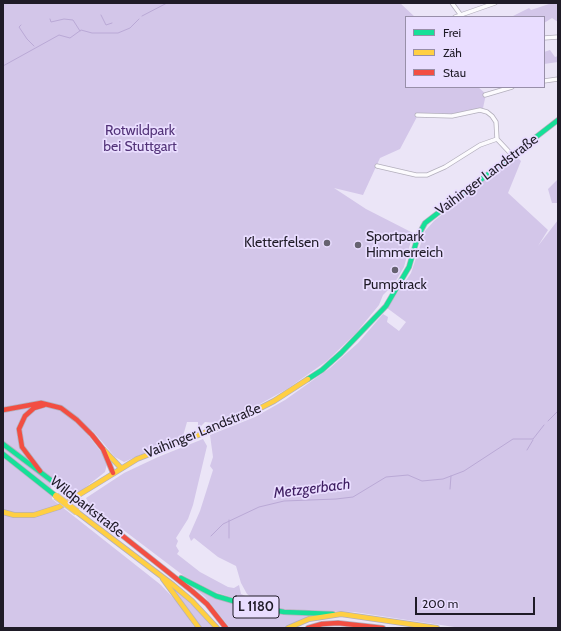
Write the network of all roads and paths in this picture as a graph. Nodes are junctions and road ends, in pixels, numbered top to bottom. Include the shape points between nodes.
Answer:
1 (452, 3) edge
2 (495, 3) edge
3 (460, 14) junction
4 (457, 16) edge
5 (558, 37) edge
6 (545, 38) edge
7 (558, 79) edge
8 (545, 81) edge
9 (509, 88) edge
10 (485, 95) dead end
11 (417, 115) dead end
12 (558, 120) edge
13 (497, 140) junction
14 (512, 155) junction
15 (377, 166) dead end
16 (49, 404) junction
17 (3, 410) edge
18 (3, 444) edge
19 (103, 449) junction
20 (3, 455) edge
21 (121, 468) junction
22 (40, 471) junction
23 (114, 473) junction
24 (3, 512) edge
25 (169, 571) junction
26 (163, 579) junction
27 (333, 614) junction
28 (199, 628) edge
29 (217, 628) edge
30 (226, 628) edge
31 (288, 628) edge
32 (308, 628) edge
33 (384, 628) edge
34 (437, 628) edge

1 - 3 street
2 - 3 street
3 - 4 street
5 - 6 street
7 - 8 street
9 - 10 street
11 - 13 street via 452,116 471,111 487,112 496,122
12 - 14 main road, Vaihinger Landstraße
13 - 14 street
13 - 15 street via 480,145 427,175
14 - 21 main road, Vaihinger Landstraße via 425,223 418,236 409,267 386,306 330,364 256,411 217,429 148,454
16 - 17 main road via 35,403
16 - 19 main road via 70,414
16 - 22 main road, L 1180 via 30,411 19,429 22,447
18 - 22 main road, Wildparkstraße / L 1180
19 - 21 main road
19 - 23 main road
20 - 26 main road, Wildparkstraße / L 1180, bridge
21 - 23 main road, Vaihinger Landstraße
22 - 25 main road, Wildparkstraße / L 1180, bridge
23 - 24 main road, Vaihinger Landstraße via 70,501 45,513 25,516
25 - 27 main road, L 1180 via 203,590 237,603 284,612
25 - 30 main road, L 1180 via 207,604
26 - 28 main road
26 - 29 main road, L 1180 via 192,601
27 - 31 main road
27 - 34 main road
32 - 33 main road via 338,623

